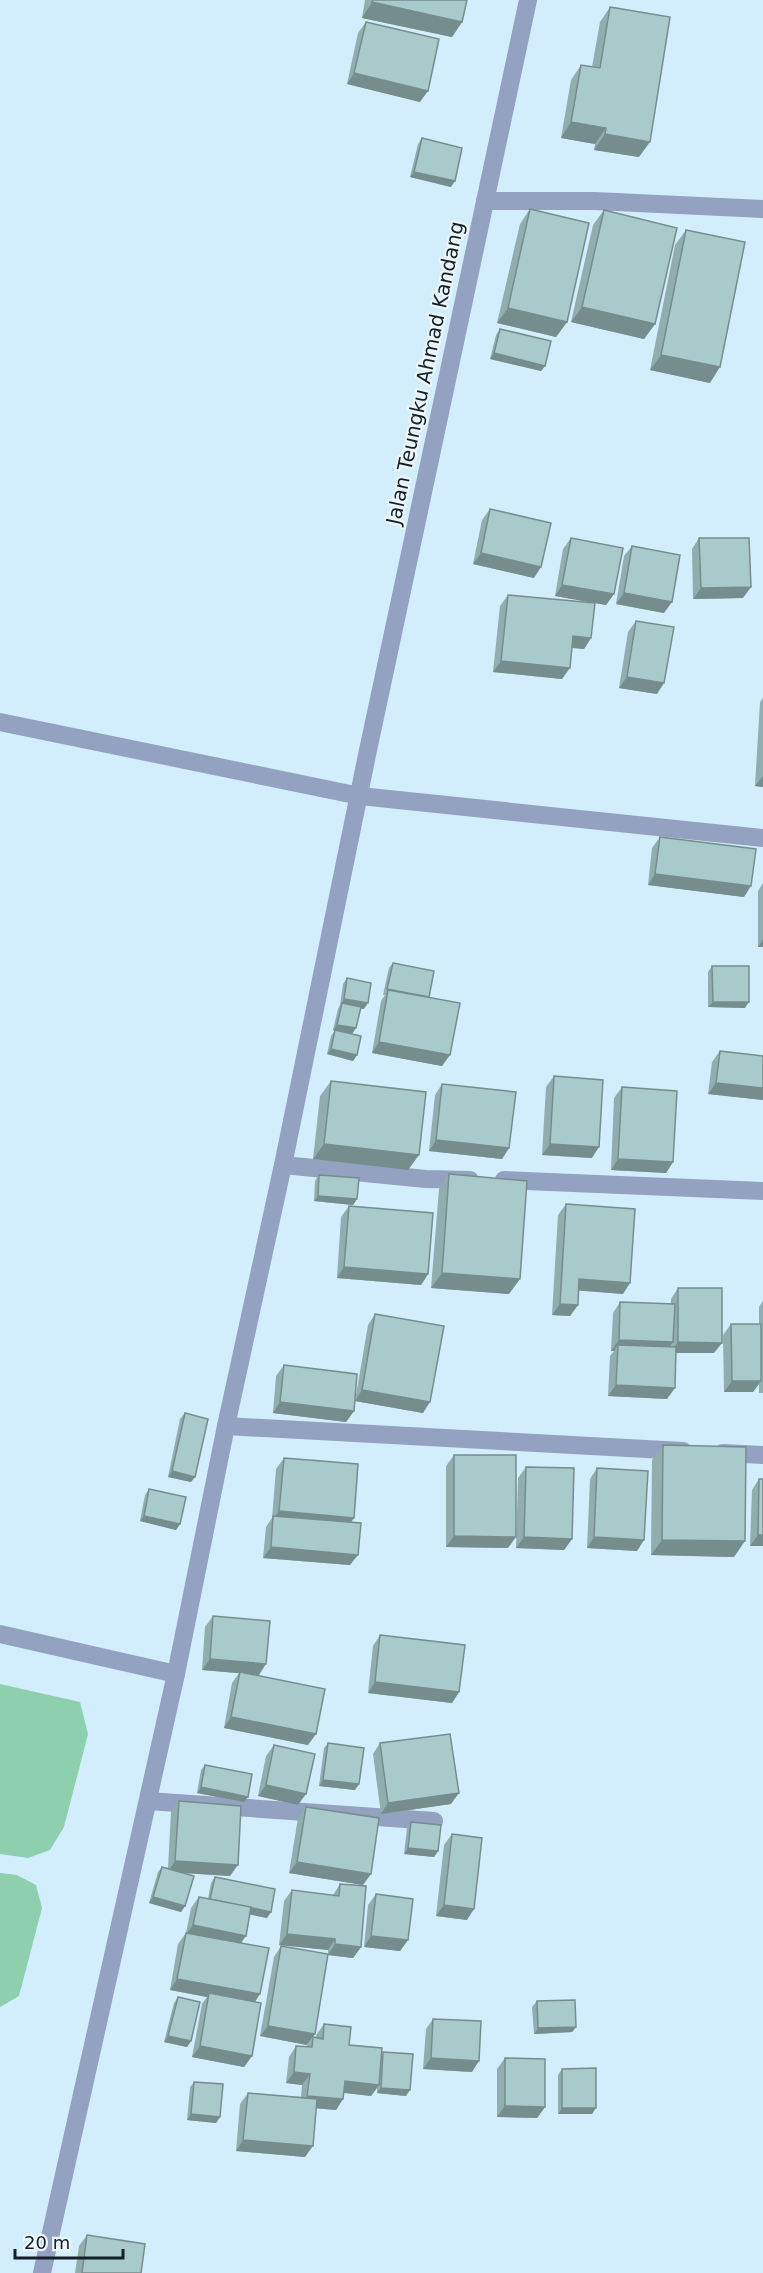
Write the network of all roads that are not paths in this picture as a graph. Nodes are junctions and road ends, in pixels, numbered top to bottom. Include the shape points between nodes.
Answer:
1 (528, 0) edge
2 (485, 201) junction
3 (763, 209) edge
4 (0, 722) edge
5 (360, 796) junction
6 (763, 838) edge
7 (284, 1165) junction
8 (763, 1191) edge
9 (226, 1426) junction
10 (763, 1455) edge
11 (0, 1634) edge
12 (176, 1674) junction
13 (148, 1802) junction
14 (434, 1821) dead end
15 (42, 2273) edge

1 - 2 street, Jalan Teungku Ahmad Kandang
2 - 3 street via 595,201
2 - 5 street, Jalan Teungku Ahmad Kandang
4 - 5 street
5 - 6 street
5 - 7 street, Jalan Teungku Ahmad Kandang
7 - 8 street via 426,1179
7 - 9 street, Jalan Teungku Ahmad Kandang
9 - 10 street
9 - 12 street, Jalan Teungku Ahmad Kandang
11 - 12 street
12 - 13 street, Jalan Teungku Ahmad Kandang
13 - 14 street
13 - 15 street, Jalan Teungku Ahmad Kandang

